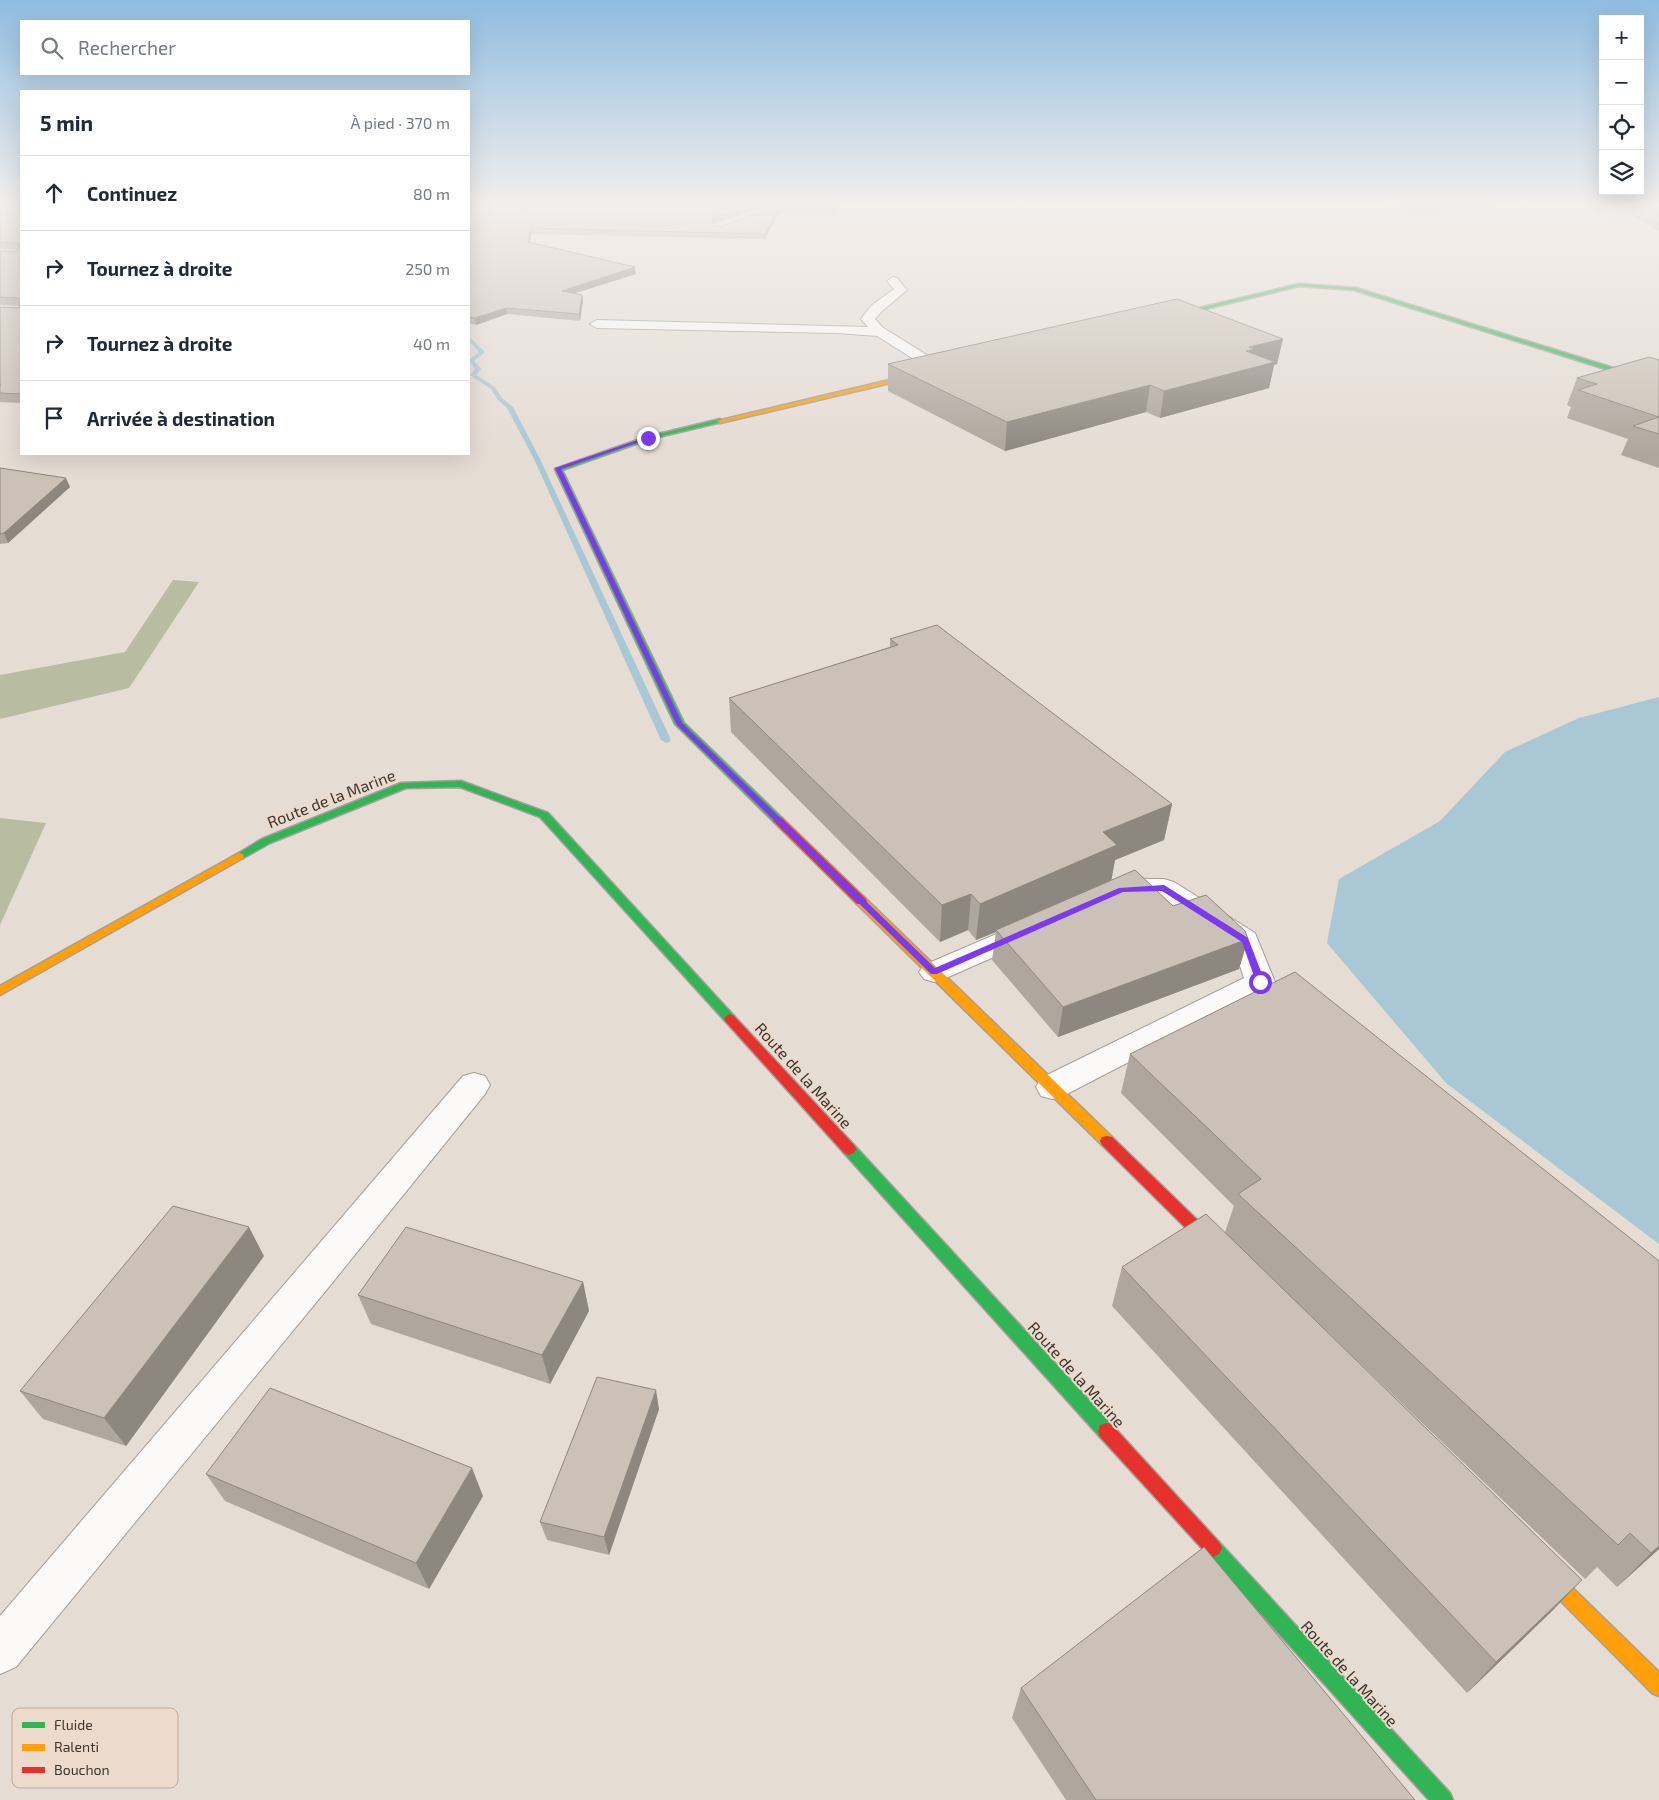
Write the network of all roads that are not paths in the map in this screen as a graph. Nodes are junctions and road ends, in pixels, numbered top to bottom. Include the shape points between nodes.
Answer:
1 (898, 287) edge
2 (1291, 287) edge
3 (1321, 287) edge
4 (1154, 320) edge
5 (597, 324) dead end
6 (881, 332) junction
7 (945, 369) joint
8 (1659, 384) edge
9 (1095, 901) edge
10 (1050, 921) edge
11 (934, 972) junction
12 (0, 991) edge
13 (474, 1085) dead end
14 (1052, 1087) junction
15 (1222, 1254) edge
16 (1532, 1561) edge
17 (0, 1651) edge
18 (1659, 1686) edge
19 (1443, 1800) edge

1 - 6 street via 901,290 868,319
2 - 4 street
3 - 8 street via 1354,290
5 - 6 street
6 - 7 street
7 - 11 street via 648,438 558,468 680,724
9 - 14 street via 1122,890 1164,888 1245,940 1260,982
10 - 11 street
11 - 14 street
12 - 19 street, Route de la Marine via 266,841 405,785 460,784 544,815
13 - 17 street
14 - 15 street
16 - 18 street

